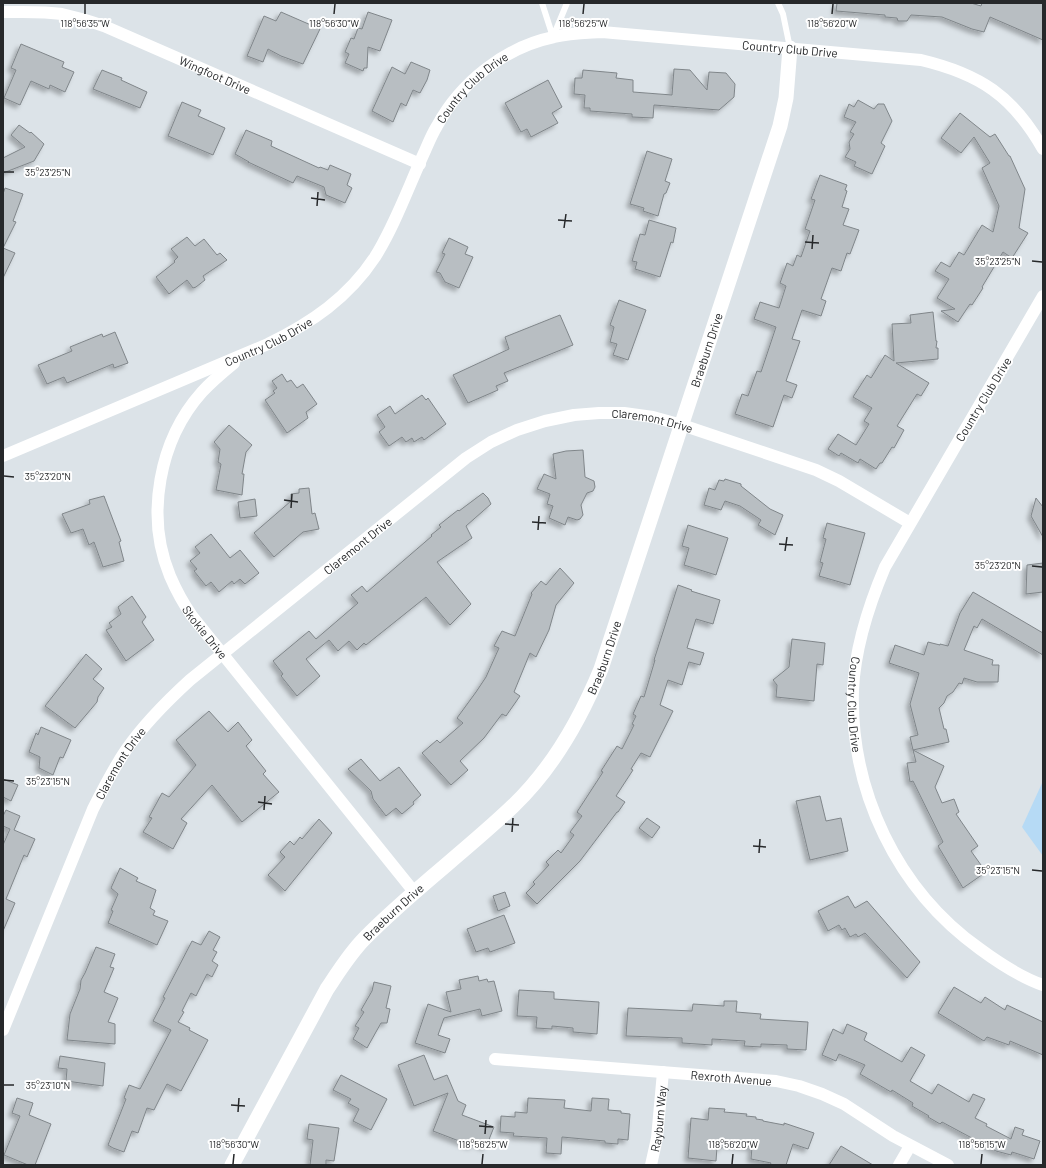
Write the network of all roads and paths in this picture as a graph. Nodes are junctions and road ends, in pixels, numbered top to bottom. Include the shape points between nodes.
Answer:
1 (542, 3) edge
2 (567, 3) edge
3 (778, 3) edge
4 (3, 12) edge
5 (553, 37) junction
6 (790, 48) junction
7 (1043, 149) edge
8 (420, 164) junction
9 (1043, 296) edge
10 (259, 348) junction
11 (682, 425) junction
12 (3, 456) edge
13 (910, 523) junction
14 (222, 654) junction
15 (415, 893) junction
16 (1043, 985) edge
17 (3, 1030) edge
18 (495, 1060) dead end
19 (663, 1072) junction
20 (910, 1146) junction
21 (232, 1165) edge
22 (651, 1165) edge
23 (899, 1165) edge
24 (948, 1165) edge

1 - 5 lane
2 - 5 lane
3 - 6 lane
4 - 8 street, Wingfoot Drive via 62,14 104,26
5 - 6 street, Country Club Drive via 602,32
5 - 8 street, Country Club Drive via 529,44 506,55 471,82 452,102 436,126
6 - 7 street, Country Club Drive via 921,60 946,66 970,76 1004,98 1020,115
6 - 11 street, Braeburn Drive via 786,98 780,126
8 - 10 street, Country Club Drive via 387,237 356,282 312,320
9 - 13 street, Country Club Drive
10 - 12 street, Country Club Drive
10 - 14 street, Skokie Drive via 220,374 188,410 167,452 158,494 158,526 169,574 192,616
11 - 13 street, Claremont Drive via 816,470
11 - 14 street, Claremont Drive via 624,413 574,415 517,430 491,442 466,458
11 - 15 street, Braeburn Drive via 601,669 574,726 539,778 513,806
13 - 16 street, Country Club Drive via 885,567 872,597 856,658 854,721 857,753 864,784 876,819 890,848 906,875 926,900 967,941 1012,970
14 - 15 street, Skokie Drive
14 - 17 street, Claremont Drive via 167,701 127,749 110,776 93,809
15 - 21 street, Braeburn Drive via 364,939 344,963 327,989
18 - 19 street, Rexroth Avenue
19 - 20 street, Rexroth Avenue via 776,1081 800,1086 844,1104
19 - 22 street, Rayburn Way via 657,1138
20 - 23 street
20 - 24 street, Rexroth Avenue

